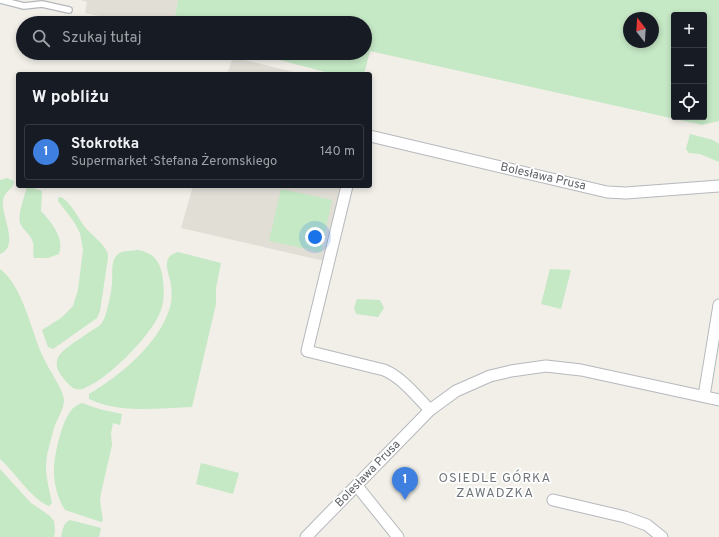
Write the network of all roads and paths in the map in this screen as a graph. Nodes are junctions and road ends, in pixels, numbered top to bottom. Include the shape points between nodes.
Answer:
1 (0, 0) edge
2 (69, 10) dead end
3 (372, 136) edge
4 (719, 186) edge
5 (347, 188) edge
6 (719, 306) edge
7 (704, 396) junction
8 (719, 400) edge
9 (430, 410) junction
10 (357, 486) junction
11 (553, 500) dead end
12 (306, 537) edge
13 (398, 537) edge
14 (662, 537) edge

1 - 2 lane via 24,6 42,4
3 - 4 street, Bolesława Prusa via 607,192 626,193
5 - 9 street via 307,351 392,373
6 - 7 street
7 - 8 street, Bolesława Prusa
7 - 9 street, Bolesława Prusa via 582,370 546,366 490,376 456,391
9 - 10 street, Bolesława Prusa
10 - 12 street, Bolesława Prusa
10 - 13 street
11 - 14 street via 625,516 647,525

